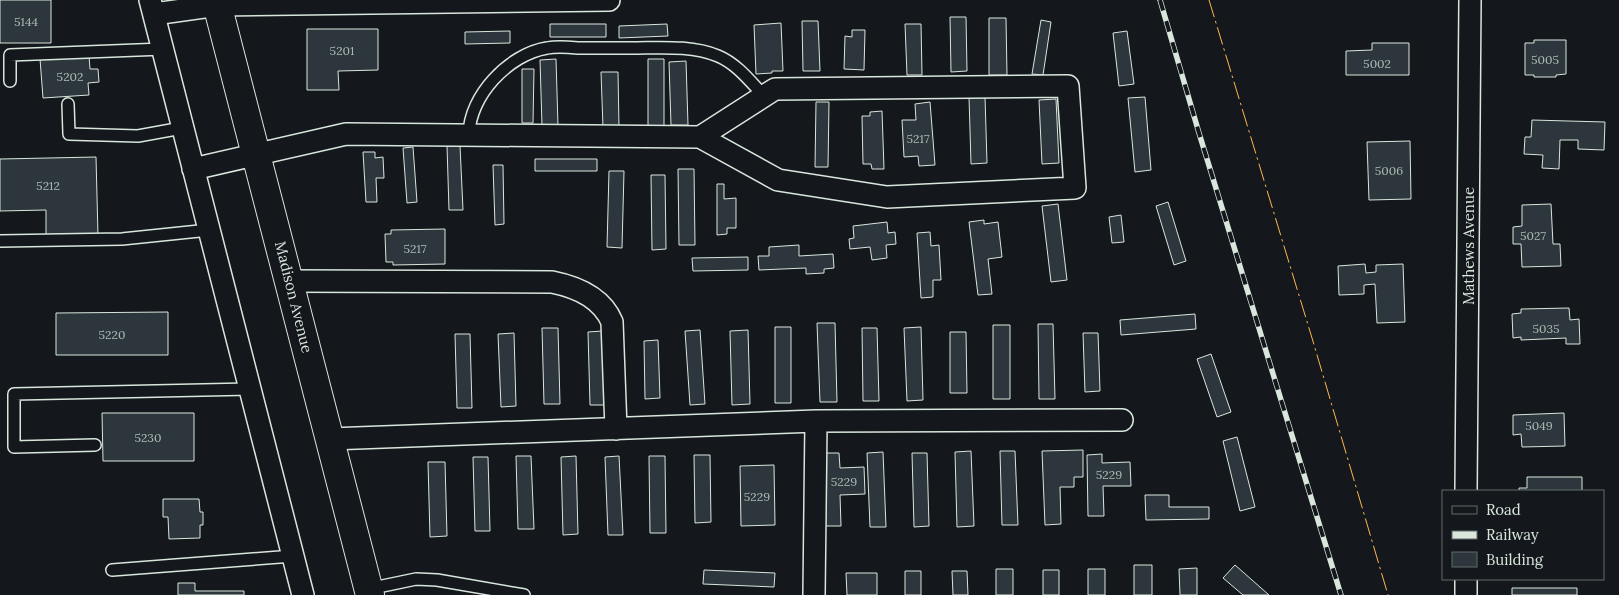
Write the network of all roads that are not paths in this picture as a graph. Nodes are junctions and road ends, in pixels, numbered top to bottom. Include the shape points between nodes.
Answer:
1 (570, 0) edge
2 (609, 0) edge
3 (1470, 0) edge
4 (430, 1) edge
5 (292, 2) edge
6 (217, 3) edge
7 (152, 7) edge
8 (163, 49) junction
9 (10, 81) dead end
10 (764, 96) junction
11 (68, 104) dead end
12 (182, 128) junction
13 (469, 135) junction
14 (700, 137) junction
15 (257, 153) junction
16 (193, 169) junction
17 (209, 230) junction
18 (0, 241) edge
19 (290, 281) junction
20 (250, 390) junction
21 (1122, 420) dead end
22 (816, 422) junction
23 (616, 429) junction
24 (330, 439) junction
25 (95, 445) dead end
26 (1466, 490) edge
27 (293, 556) junction
28 (112, 570) dead end
29 (1466, 580) edge
30 (369, 592) edge
31 (303, 595) edge
32 (524, 595) edge
33 (814, 595) edge
34 (1466, 595) edge

1 - 2 street
1 - 4 street
3 - 26 street, Mathews Avenue
4 - 5 street
5 - 6 street
6 - 7 street
6 - 15 main road, Madison Avenue
7 - 8 street
8 - 9 lane via 10,54
8 - 12 street
10 - 13 lane via 733,65 702,51 548,48 524,56 490,84 472,111
10 - 14 street
10 - 14 street via 775,89 1068,86 1075,188 887,197 778,180
11 - 12 lane via 68,134 138,136
12 - 16 street
13 - 14 street
13 - 15 street via 346,134
15 - 16 street
15 - 19 main road, Madison Avenue
16 - 17 street
17 - 18 lane via 122,239
17 - 20 street
19 - 23 street via 552,282 568,285 598,302 612,322
19 - 24 main road, Madison Avenue
20 - 25 lane via 14,394 14,447
20 - 27 street
21 - 22 street
22 - 23 street
22 - 33 street
23 - 24 street
24 - 30 main road, Madison Avenue
27 - 28 lane
27 - 31 street
29 - 34 street
30 - 32 lane via 416,578

